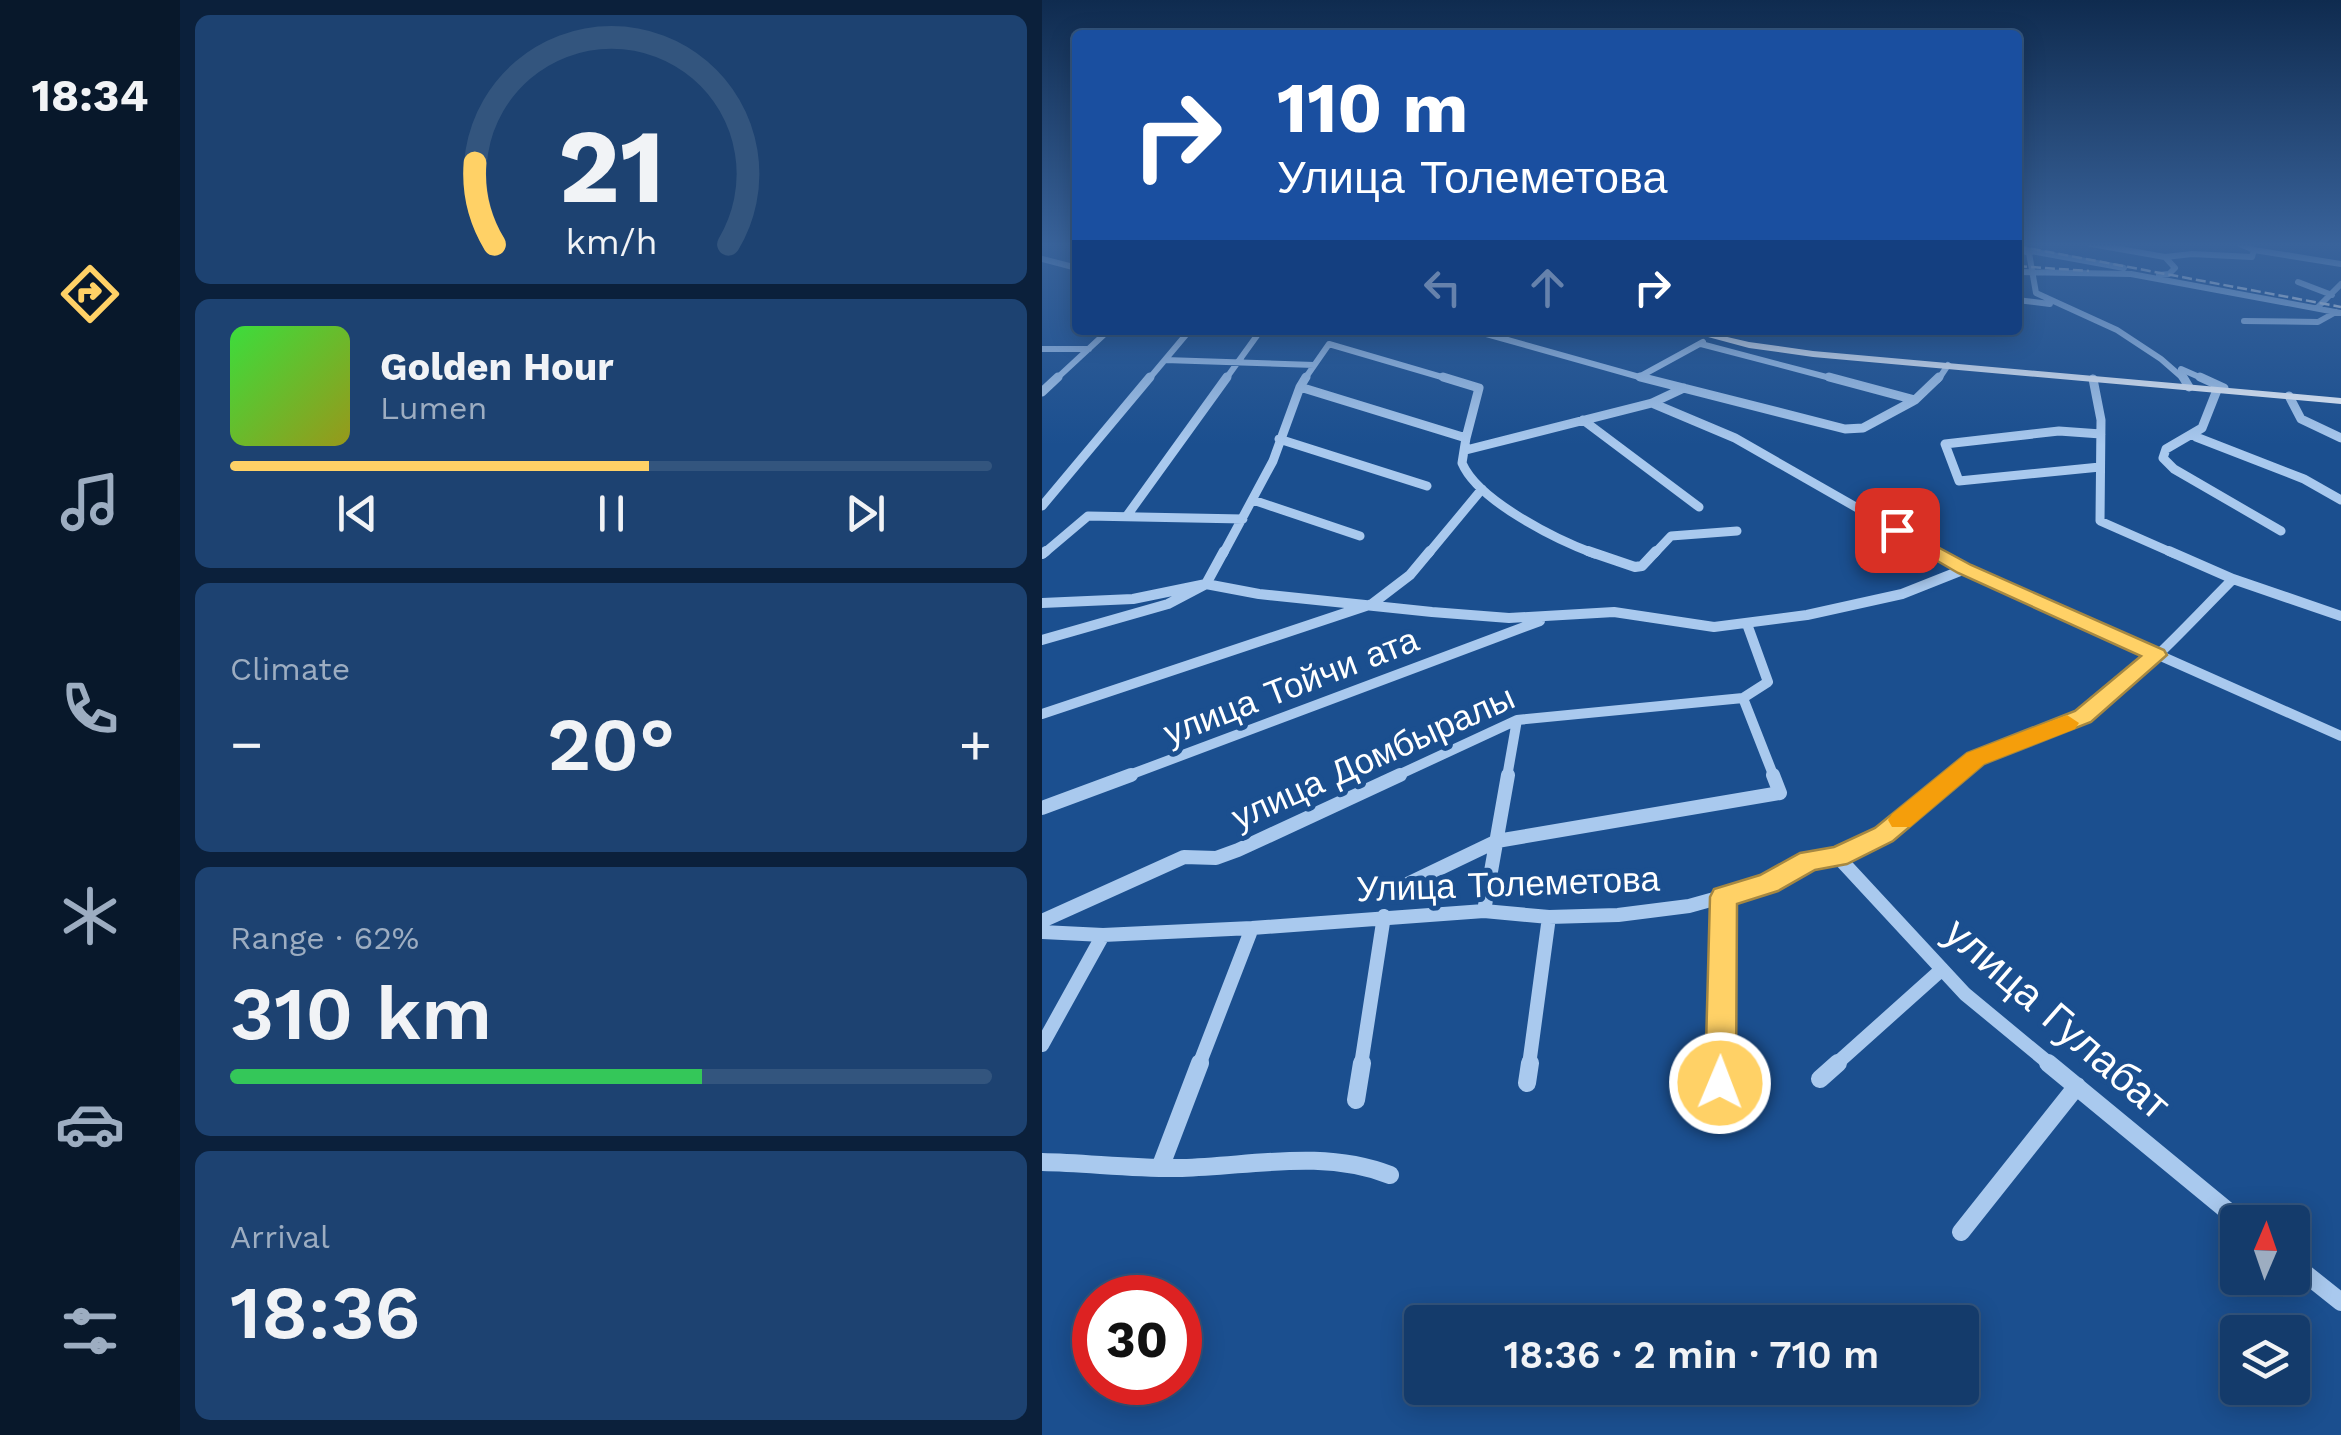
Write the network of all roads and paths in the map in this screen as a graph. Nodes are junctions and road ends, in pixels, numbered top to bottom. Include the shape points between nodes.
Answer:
1 (2074, 311) edge
2 (2337, 311) edge
3 (2244, 321) dead end
4 (1104, 335) edge
5 (1186, 335) edge
6 (1257, 335) edge
7 (1490, 335) edge
8 (1707, 335) edge
9 (1711, 336) junction
10 (1701, 344) junction
11 (1042, 348) edge
12 (1089, 349) junction
13 (1813, 354) junction
14 (1164, 360) junction
15 (1238, 362) junction
16 (2171, 364) junction
17 (1314, 365) junction
18 (1948, 365) junction
19 (1797, 369) junction
20 (1639, 377) junction
21 (2094, 379) junction
22 (1300, 387) junction
23 (2190, 387) junction
24 (1684, 388) junction
25 (2218, 390) junction
26 (2232, 391) junction
27 (1042, 392) edge
28 (2289, 396) junction
29 (1915, 400) junction
30 (2340, 401) edge
31 (1652, 403) junction
32 (1583, 420) junction
33 (2101, 434) junction
34 (2196, 438) junction
35 (2340, 438) edge
36 (1279, 439) junction
37 (1469, 439) junction
38 (1466, 450) junction
39 (2100, 467) junction
40 (1427, 486) dead end
41 (1482, 489) junction
42 (1254, 500) junction
43 (2340, 500) edge
44 (1042, 506) edge
45 (1699, 506) dead end
46 (1126, 517) junction
47 (1243, 519) junction
48 (1737, 531) dead end
49 (2281, 531) dead end
50 (1360, 536) dead end
51 (1042, 554) edge
52 (1964, 569) junction
53 (2233, 579) junction
54 (1206, 584) junction
55 (1042, 603) edge
56 (1372, 604) junction
57 (1558, 614) junction
58 (2340, 616) edge
59 (1748, 624) junction
60 (1042, 640) edge
61 (2156, 655) junction
62 (1743, 698) junction
63 (1042, 714) edge
64 (1516, 720) junction
65 (2340, 736) edge
66 (1042, 808) edge
67 (1497, 841) junction
68 (1838, 857) junction
69 (1401, 887) dead end
70 (1724, 897) junction
71 (1484, 911) junction
72 (1384, 916) junction
73 (1549, 917) junction
74 (1042, 921) edge
75 (1252, 928) junction
76 (1042, 932) edge
77 (1103, 934) junction
78 (1940, 971) junction
79 (1042, 1045) edge
80 (1820, 1080) dead end
81 (1528, 1083) dead end
82 (1720, 1083) dead end
83 (2077, 1086) junction
84 (1356, 1100) dead end
85 (1042, 1162) edge
86 (1160, 1168) junction
87 (1390, 1175) dead end
88 (2220, 1205) edge
89 (1961, 1232) dead end
90 (2310, 1278) edge
91 (2340, 1302) edge

1 - 16 street
2 - 3 street via 2318,322
4 - 12 street
5 - 14 street
6 - 15 street
7 - 20 street
8 - 9 main road
9 - 10 street
9 - 13 main road
10 - 19 street
10 - 20 street
11 - 12 street
12 - 27 street
13 - 18 main road
13 - 19 street
14 - 15 street
14 - 44 street
15 - 17 street
15 - 46 street
16 - 23 street
16 - 26 street
17 - 22 street
17 - 37 street via 1327,345 1479,388
18 - 21 main road
18 - 29 street
19 - 29 street
20 - 24 street
21 - 23 main road
21 - 33 street
22 - 36 street
22 - 37 street
23 - 25 main road
24 - 29 street via 1853,429
24 - 31 street
25 - 26 main road
25 - 34 street via 2211,418
26 - 28 main road
28 - 30 main road
28 - 35 street via 2301,419
31 - 32 street
31 - 52 street via 1735,438
32 - 38 street
32 - 45 street
33 - 39 street
33 - 39 street via 2059,431 1945,444 1959,480
34 - 43 street via 2304,479
34 - 49 street via 2166,448 2163,458
36 - 40 street
36 - 42 street
37 - 38 street
38 - 41 street via 1465,472
39 - 53 street via 2100,521
41 - 48 street via 1567,542 1635,567 1672,536
41 - 56 street via 1410,575
42 - 47 street
42 - 50 street
46 - 47 street
46 - 51 street via 1084,518
47 - 54 street
52 - 59 street via 1902,594
52 - 61 street
53 - 58 street
53 - 61 street, Улица Толеметова
54 - 55 street via 1133,599
54 - 56 street
54 - 60 street via 1168,604
56 - 57 street via 1509,618
56 - 63 street, улица Тойчи ата
57 - 59 street
57 - 66 street, улица Тойчи ата
59 - 62 street via 1768,682
61 - 65 street
61 - 68 street, Улица Толеметова via 2083,716 1975,758 1884,834
62 - 64 street, улица Домбыралы
62 - 67 street via 1780,793
64 - 67 street
64 - 74 street, улица Домбыралы via 1238,850 1216,858 1184,857
67 - 69 street
67 - 71 street
68 - 70 street, Улица Толеметова via 1810,860 1768,884
68 - 78 street, улица Гулабат
70 - 73 street, Улица Толеметова via 1618,916
70 - 82 street
71 - 72 street, Улица Толеметова
71 - 73 street, Улица Толеметова
72 - 75 street, Улица Толеметова
72 - 84 street
73 - 81 street
75 - 77 street, Улица Толеметова
75 - 86 street
76 - 77 street, Улица Толеметова
77 - 79 street
78 - 80 street
78 - 83 street, улица Гулабат
83 - 88 street, улица Гулабат
83 - 89 street
85 - 86 street
86 - 87 street via 1354,1163
90 - 91 street

